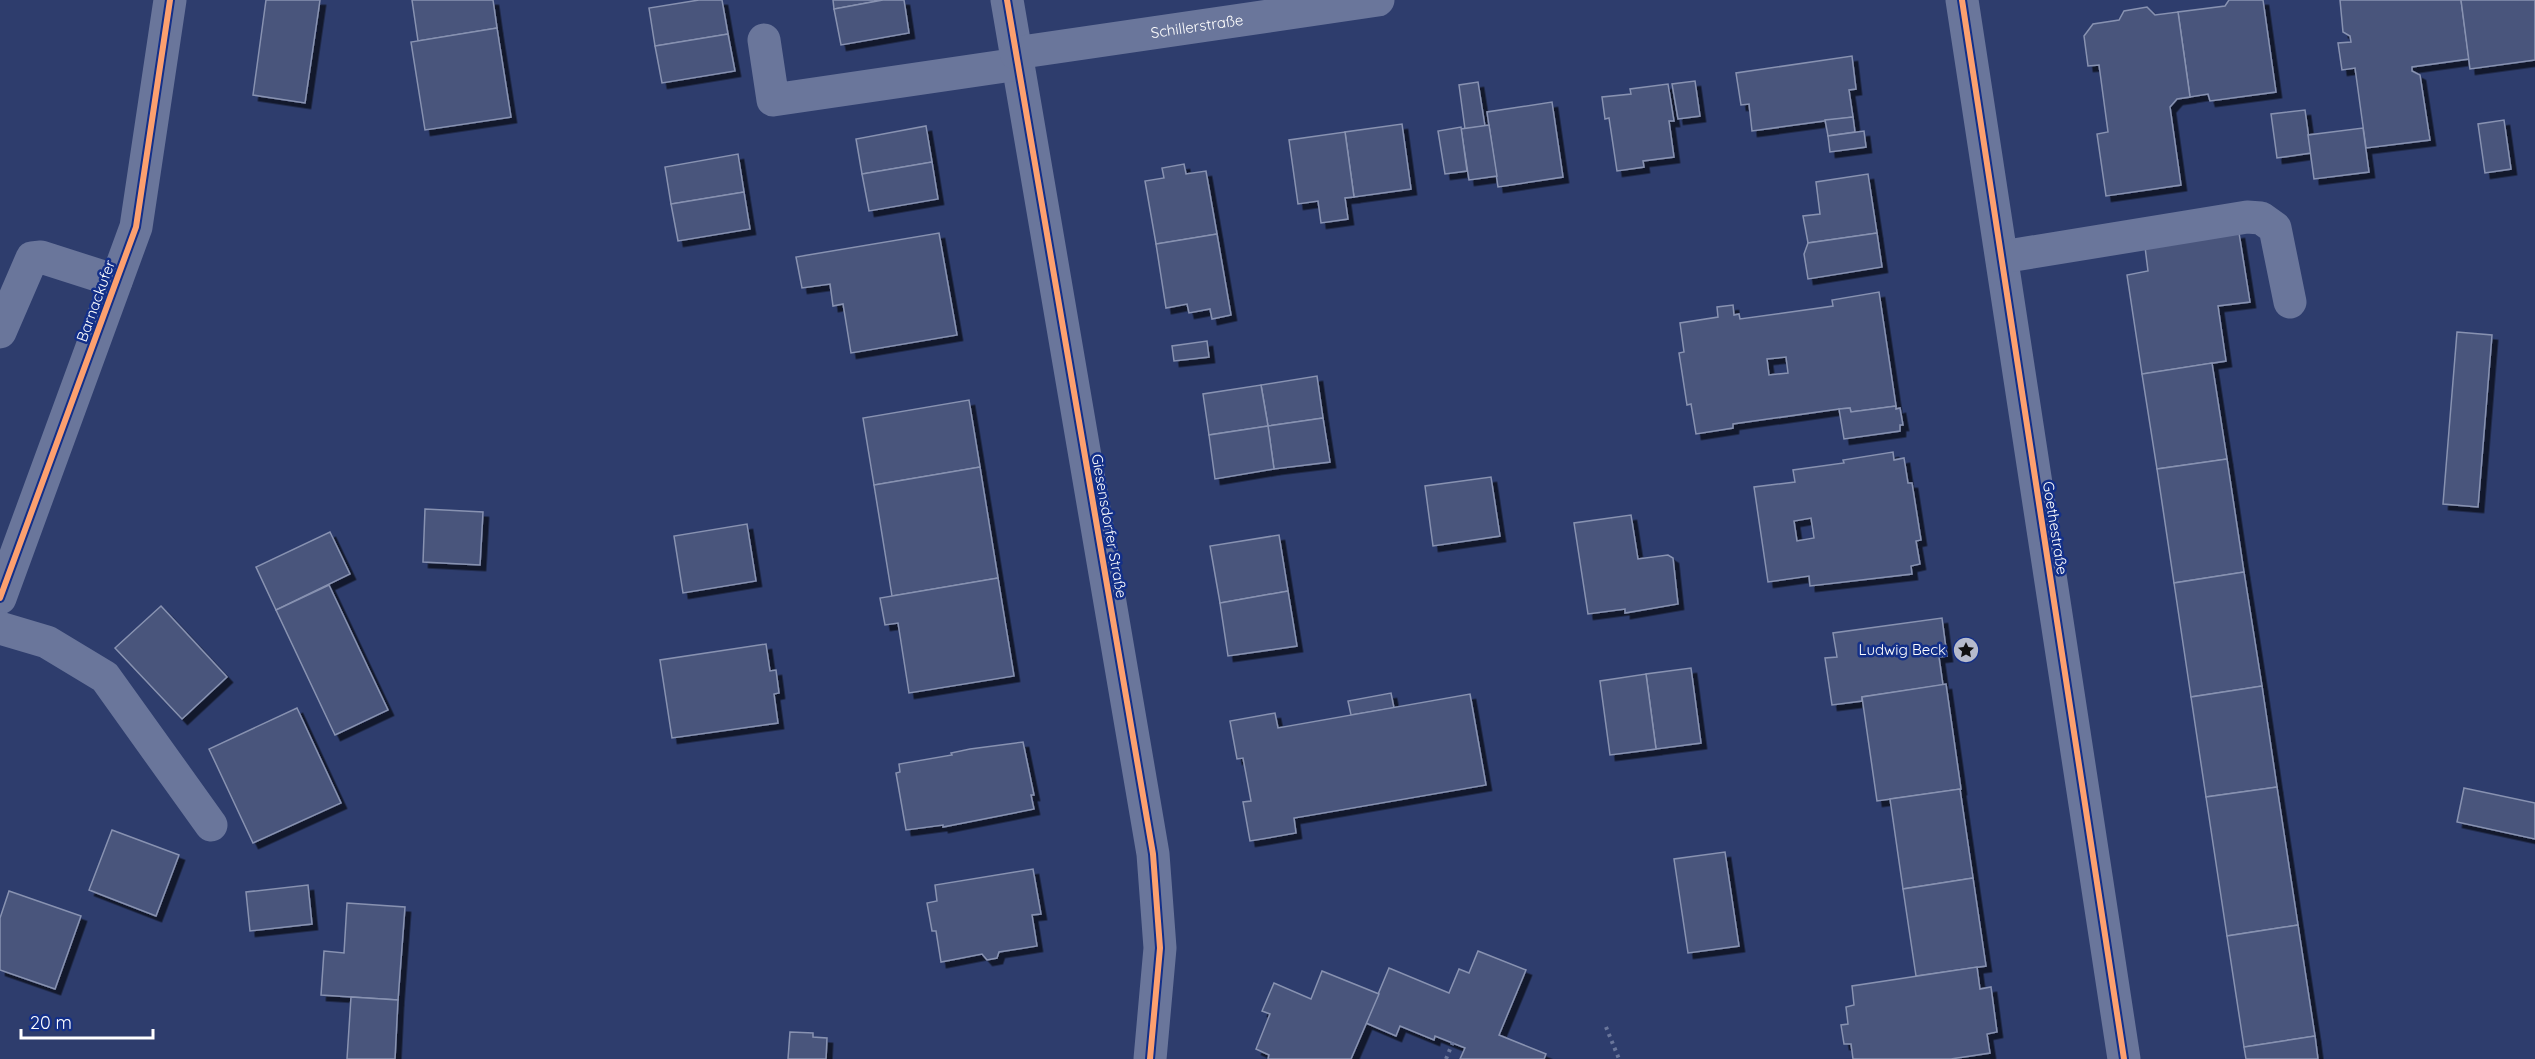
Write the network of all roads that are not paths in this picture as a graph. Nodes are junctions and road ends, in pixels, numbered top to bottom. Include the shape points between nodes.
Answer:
1 (170, 0) edge
2 (1007, 0) edge
3 (1378, 0) edge
4 (1962, 0) edge
5 (764, 40) dead end
6 (1017, 58) junction
7 (2002, 257) junction
8 (116, 281) junction
9 (2290, 302) dead end
10 (0, 332) edge
11 (0, 598) edge
12 (0, 628) edge
13 (211, 825) dead end
14 (1150, 1059) edge
15 (2124, 1059) edge

1 - 8 street, Barnackufer via 136,227
2 - 6 street, Giesensdorfer Straße
3 - 6 street, Schillerstraße
4 - 7 street, Goethestraße
5 - 6 street, Schillerstraße via 773,100
6 - 14 street, Giesensdorfer Straße via 1153,854 1160,948
7 - 9 street via 2247,217 2261,218 2275,228
7 - 15 street, Goethestraße
8 - 10 street via 41,257 32,258
8 - 11 street, Barnackufer
12 - 13 street via 47,642 105,677

